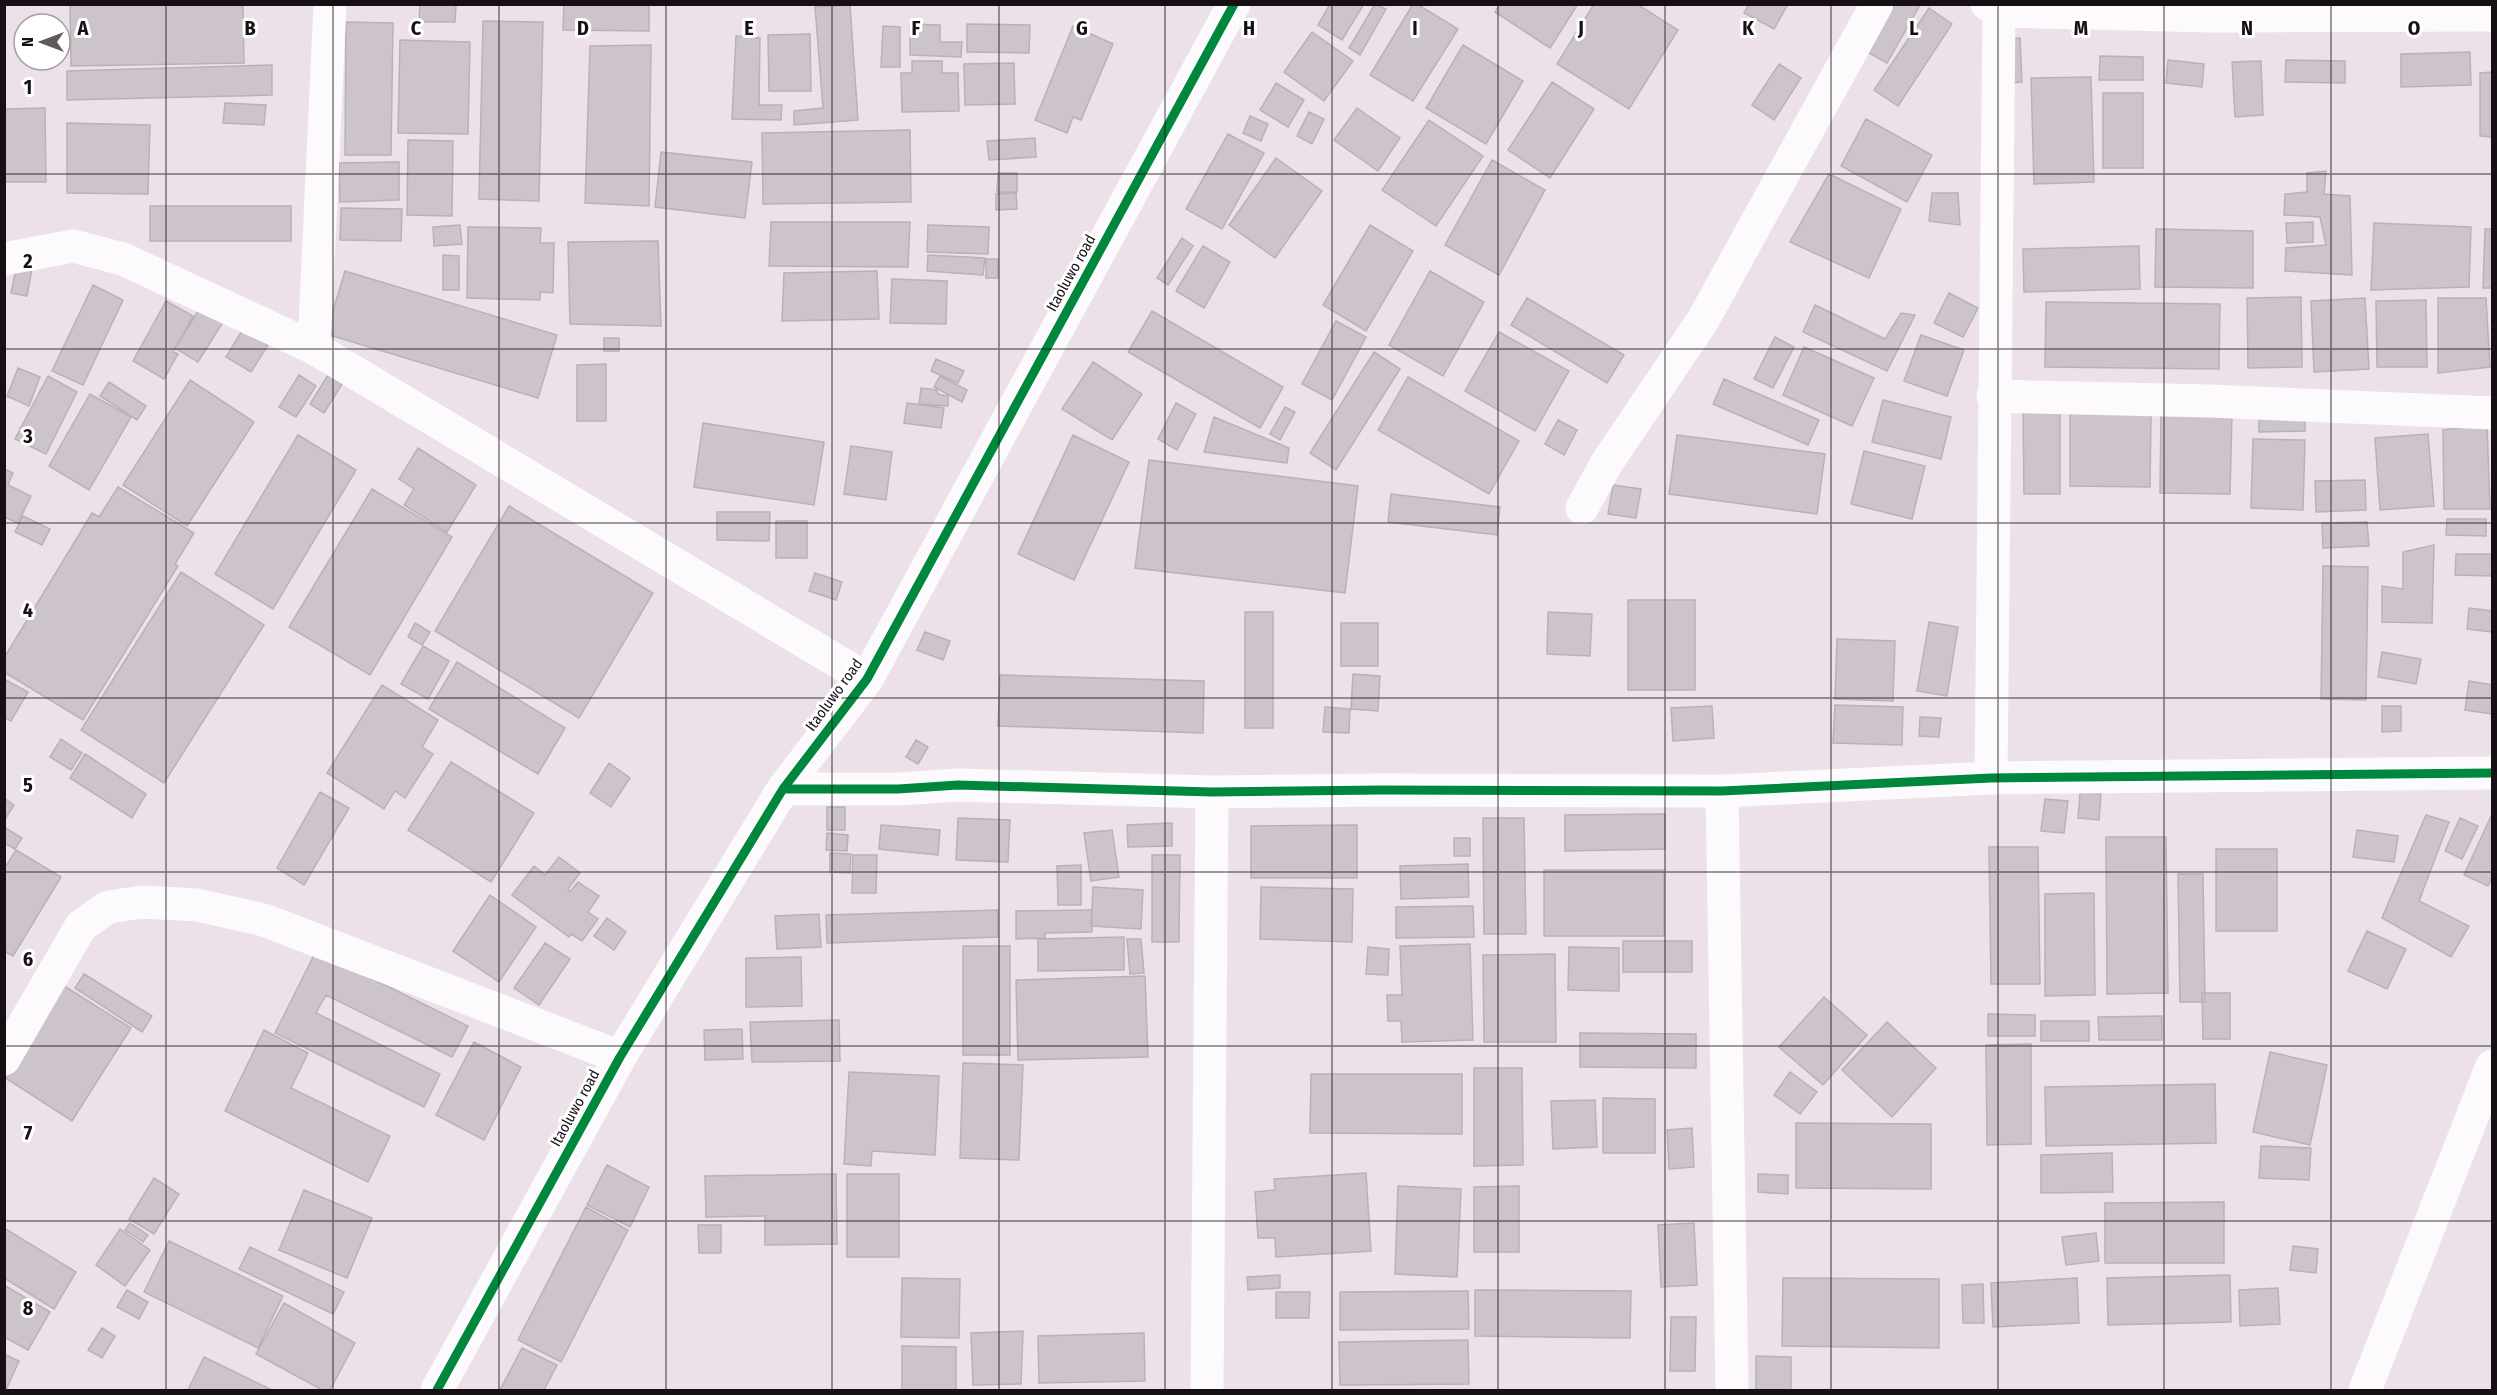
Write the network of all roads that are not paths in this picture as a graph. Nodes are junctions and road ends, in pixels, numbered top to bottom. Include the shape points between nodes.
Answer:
1 (330, 4) edge
2 (1234, 4) edge
3 (1877, 4) edge
4 (1993, 8) edge
5 (2493, 15) edge
6 (4, 259) edge
7 (314, 348) junction
8 (1993, 396) junction
9 (2493, 413) edge
10 (1582, 508) dead end
11 (867, 679) junction
12 (2493, 773) edge
13 (1991, 778) junction
14 (783, 789) junction
15 (1722, 791) junction
16 (1212, 792) junction
17 (621, 1057) junction
18 (4, 1059) edge
19 (2493, 1066) edge
20 (436, 1390) edge
21 (1207, 1390) edge
22 (1732, 1390) edge
23 (2365, 1390) edge

1 - 7 street
2 - 11 street, Itaoluwo road
3 - 10 street via 1703,320 1606,464
4 - 5 street via 2211,16
4 - 8 street
6 - 7 street via 73,246 123,260
7 - 11 street
8 - 9 street
8 - 13 street
11 - 14 street, Itaoluwo road
12 - 13 street
13 - 15 street
14 - 16 street via 958,785
14 - 17 street, Itaoluwo road
15 - 16 street
15 - 22 street
16 - 21 street
17 - 18 street via 264,920 197,905 142,902 108,907 81,926
17 - 20 street, Itaoluwo road
19 - 23 street

